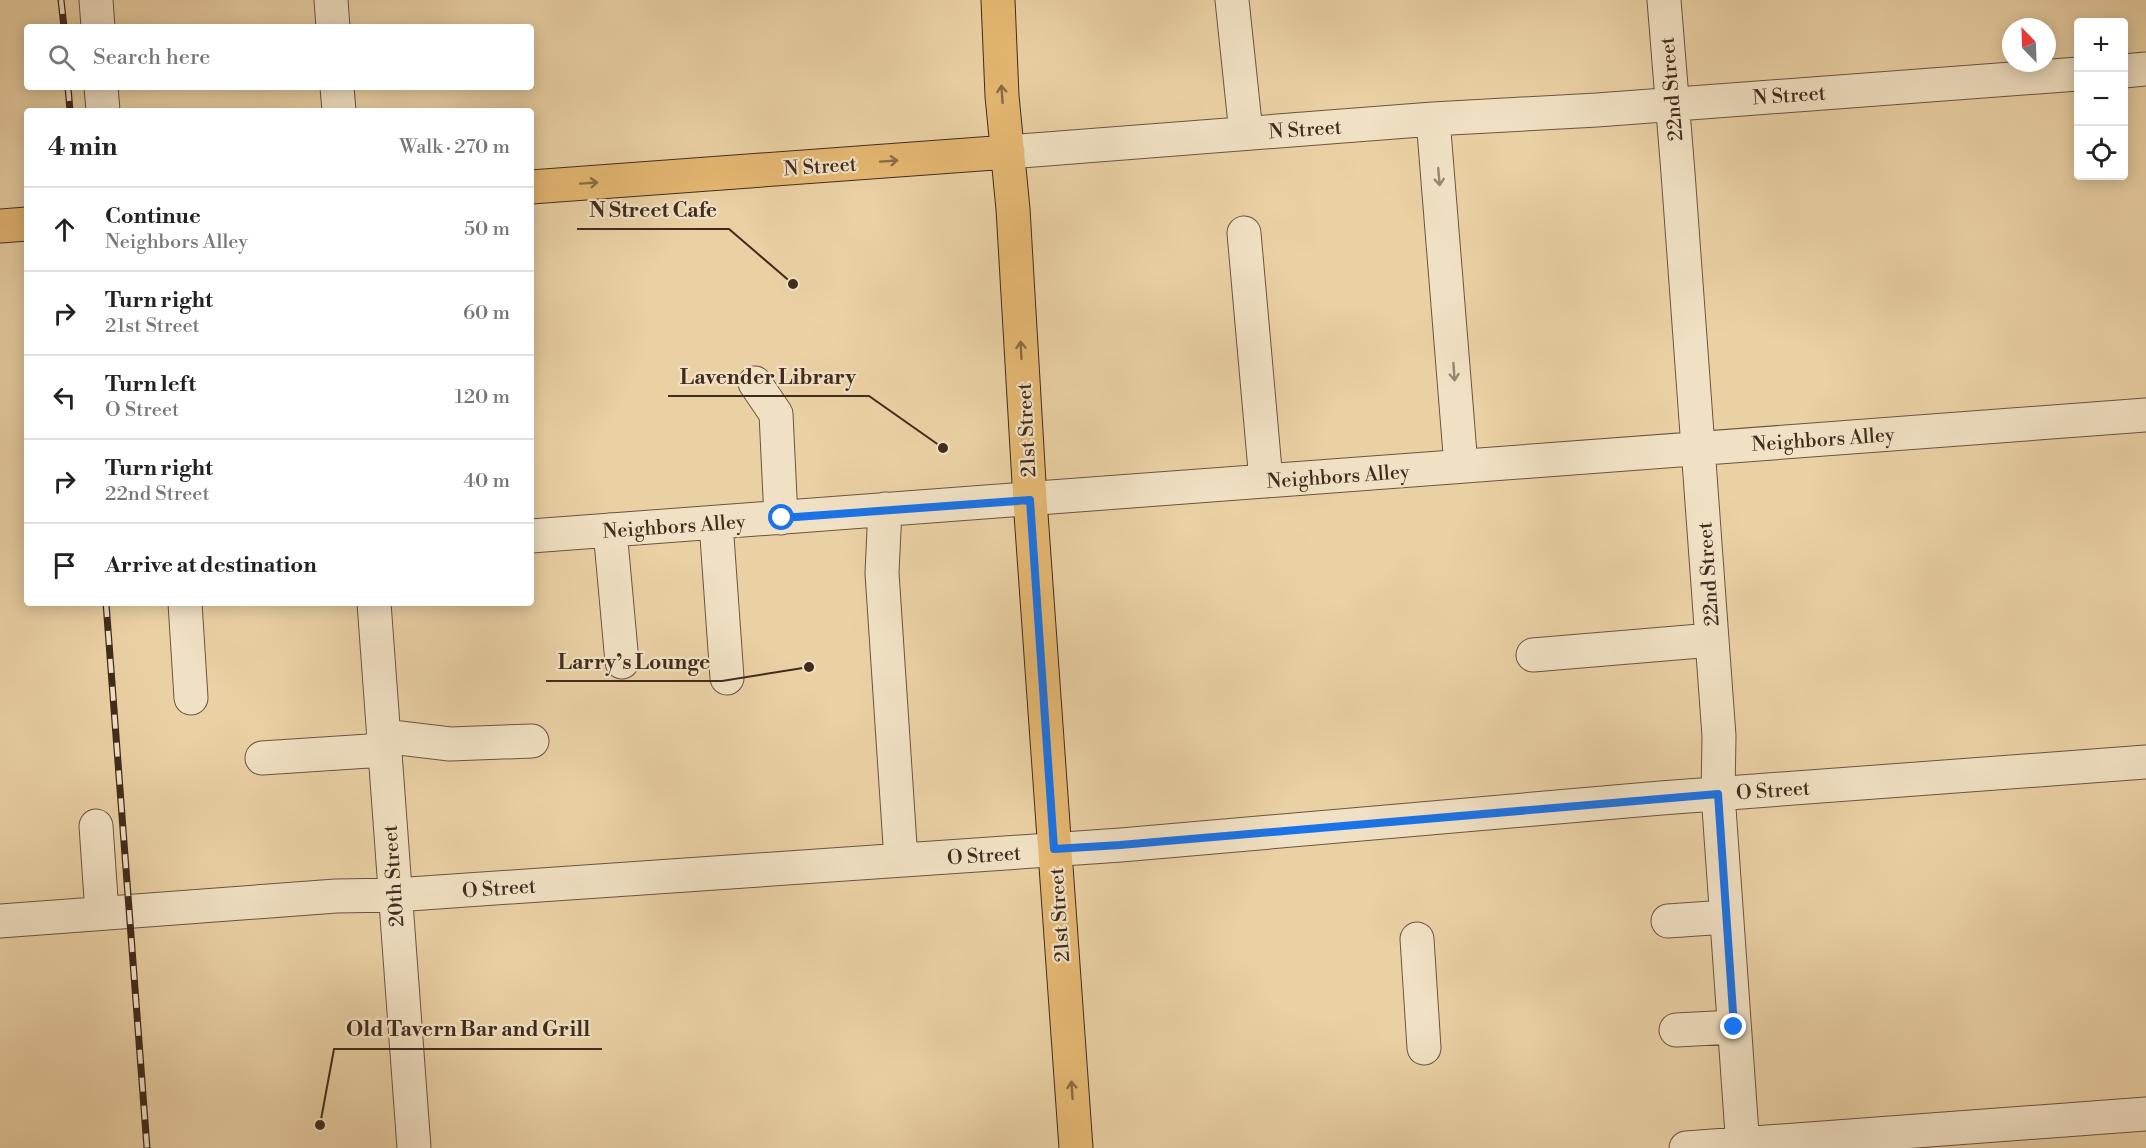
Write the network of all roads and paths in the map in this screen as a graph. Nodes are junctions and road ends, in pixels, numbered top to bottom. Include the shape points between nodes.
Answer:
1 (96, 0) edge
2 (331, 0) edge
3 (998, 0) edge
4 (1233, 0) edge
5 (1664, 0) edge
6 (98, 24) edge
7 (333, 24) edge
8 (2146, 69) edge
9 (2128, 71) edge
10 (2074, 74) edge
11 (101, 90) edge
12 (337, 90) edge
13 (1672, 104) junction
14 (103, 108) edge
15 (339, 108) edge
16 (1433, 119) junction
17 (1246, 133) junction
18 (1008, 152) junction
19 (534, 187) edge
20 (24, 225) edge
21 (0, 226) edge
22 (1244, 233) dead end
23 (755, 383) dead end
24 (2146, 415) edge
25 (1699, 449) junction
26 (1461, 466) junction
27 (1266, 481) junction
28 (1030, 500) junction
29 (885, 510) junction
30 (782, 518) junction
31 (716, 523) junction
32 (610, 530) junction
33 (534, 536) edge
34 (185, 606) edge
35 (374, 606) edge
36 (1712, 640) junction
37 (1533, 655) dead end
38 (622, 662) dead end
39 (727, 678) dead end
40 (191, 698) dead end
41 (532, 741) dead end
42 (383, 743) junction
43 (262, 758) dead end
44 (2146, 762) edge
45 (1718, 794) junction
46 (96, 826) dead end
47 (1054, 849) junction
48 (901, 860) junction
49 (395, 895) junction
50 (102, 914) junction
51 (1726, 917) junction
52 (0, 921) edge
53 (1668, 921) dead end
54 (1417, 939) dead end
55 (1734, 1027) junction
56 (1676, 1030) dead end
57 (1424, 1048) dead end
58 (2146, 1114) edge
59 (1742, 1146) edge
60 (414, 1148) edge
61 (1076, 1148) edge
62 (1686, 1148) edge

1 - 6 street
2 - 7 street
18 -> 3 main road, 21st Street
4 - 17 street
5 - 13 street, 22nd Street
8 - 9 street
10 - 13 street, N Street
11 - 14 street
12 - 15 street
13 - 16 street, N Street
13 - 25 street, 22nd Street
16 - 17 street, N Street
16 -> 26 street
17 - 18 street, N Street
19 -> 18 main road, N Street
28 -> 18 main road, 21st Street
20 - 21 main road
22 - 27 street
23 - 30 street via 776,414
24 - 25 street, Neighbors Alley
25 - 26 street, Neighbors Alley
25 - 36 street, 22nd Street
26 - 27 street, Neighbors Alley
27 - 28 street, Neighbors Alley
28 - 29 street, Neighbors Alley
28 - 47 main road, 21st Street
29 - 30 street, Neighbors Alley
29 - 48 street via 882,573
30 - 31 street, Neighbors Alley
31 - 32 street, Neighbors Alley
31 - 39 street
32 - 33 street, Neighbors Alley
32 - 38 street
34 - 40 street
35 - 42 street, 20th Street
36 - 37 street
36 - 45 street, 22nd Street via 1719,736
41 - 42 street
42 - 43 street
42 - 49 street, 20th Street
44 - 45 street, O Street
45 - 47 street, O Street
45 - 51 street, 22nd Street
46 - 50 street
47 - 48 street, O Street
61 -> 47 main road, 21st Street
48 - 49 street, O Street
49 - 50 street, O Street
49 - 60 street, 20th Street
50 - 52 street, O Street
51 - 53 street
51 - 55 street, 22nd Street
54 - 57 street
55 - 56 street
55 - 59 street, 22nd Street
58 - 59 street
59 - 62 street

